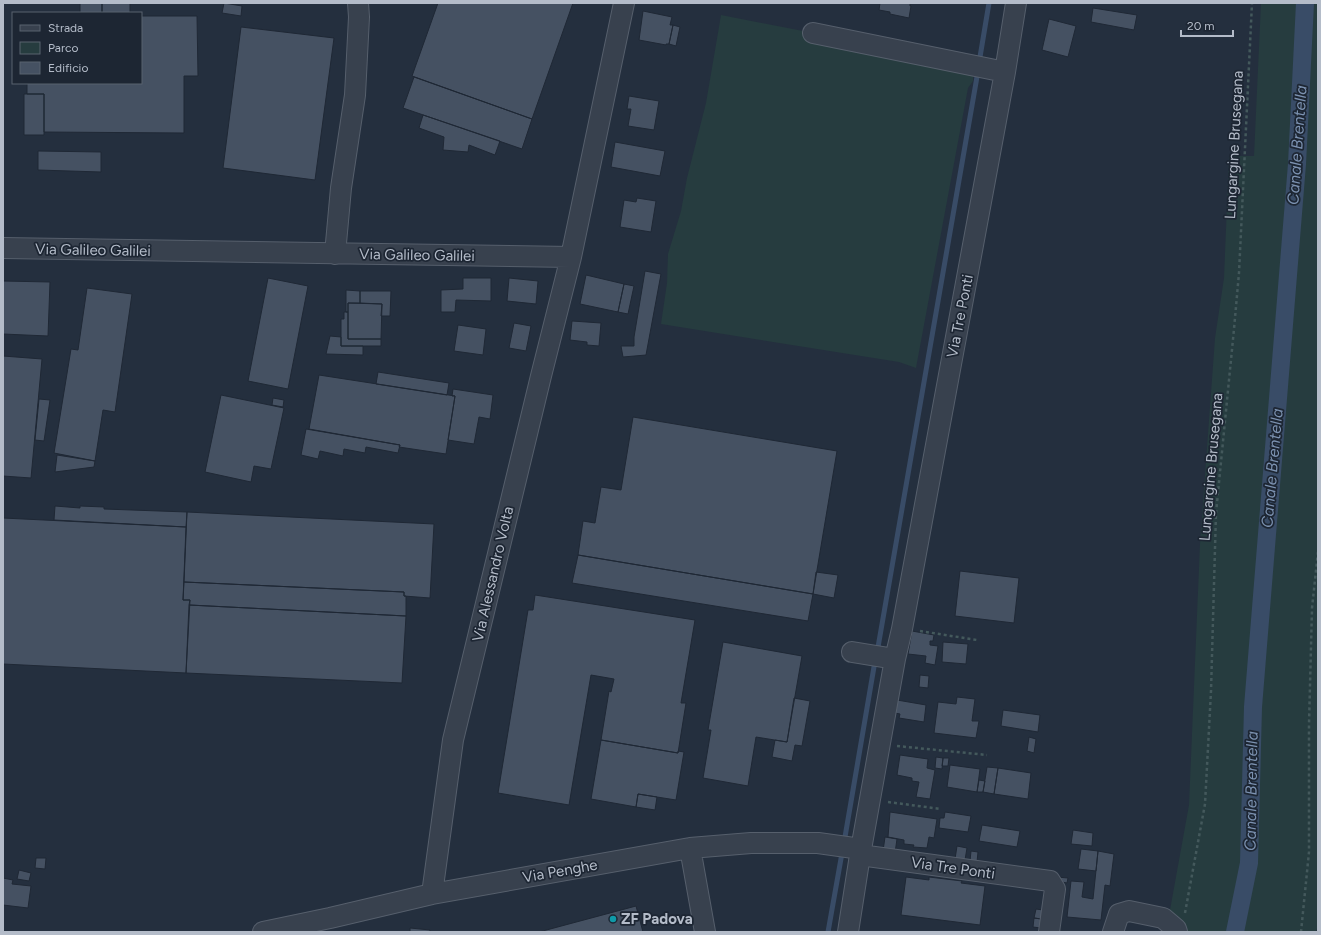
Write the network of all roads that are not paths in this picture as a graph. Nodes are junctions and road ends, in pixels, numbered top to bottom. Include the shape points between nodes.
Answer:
1 (358, 3) edge
2 (624, 3) edge
3 (1016, 3) edge
4 (813, 33) dead end
5 (1005, 72) junction
6 (3, 248) edge
7 (335, 254) junction
8 (571, 257) junction
9 (852, 652) dead end
10 (895, 659) junction
11 (690, 848) junction
12 (860, 852) junction
13 (432, 894) junction
14 (1181, 924) edge
15 (263, 932) edge
16 (705, 932) edge
17 (848, 932) edge
18 (1049, 932) edge
19 (1113, 932) edge

1 - 7 street via 355,95 341,188
2 - 8 street
3 - 5 street, Via Tre Ponti
4 - 5 street
5 - 10 street, Via Tre Ponti
6 - 7 street, Via Galileo Galilei
7 - 8 street, Via Galileo Galilei
8 - 13 street, Via Alessandro Volta via 453,740
9 - 10 street
10 - 12 street, Via Tre Ponti
11 - 12 street, Via Penghe via 752,843 818,843
11 - 13 street, Via Penghe
11 - 16 street
12 - 17 street
12 - 18 street, Via Tre Ponti via 1050,881 1055,889
13 - 15 street, Via Penghe
14 - 19 street via 1176,929 1163,918 1129,911 1119,914

